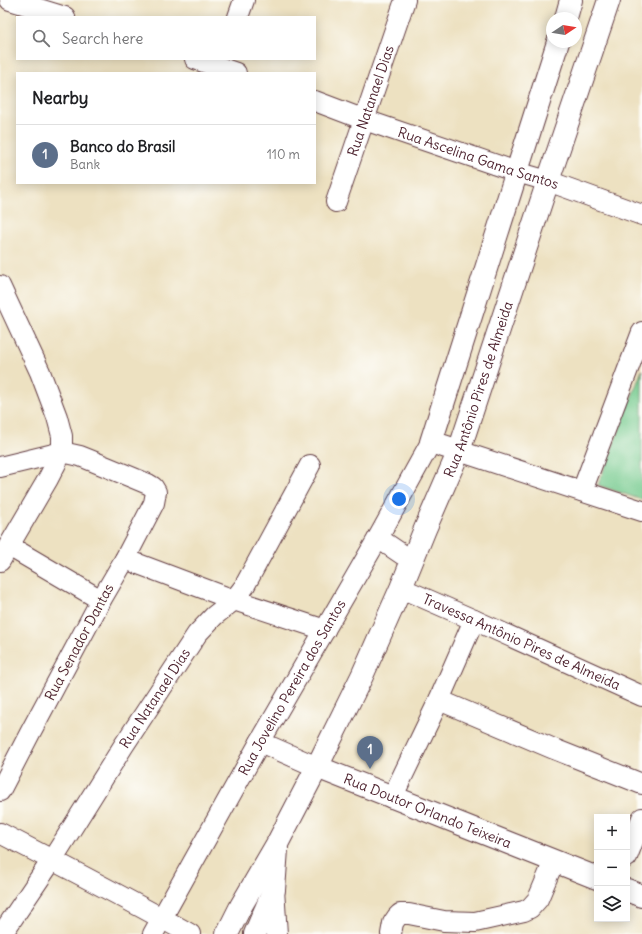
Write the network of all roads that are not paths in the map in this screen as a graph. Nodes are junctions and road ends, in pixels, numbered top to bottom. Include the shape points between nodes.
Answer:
1 (10, 0) edge
2 (244, 0) edge
3 (405, 0) edge
4 (571, 0) edge
5 (609, 0) edge
6 (568, 12) edge
7 (62, 16) edge
8 (238, 16) edge
9 (556, 48) edge
10 (198, 60) edge
11 (225, 68) edge
12 (316, 102) edge
13 (365, 120) junction
14 (517, 172) junction
15 (548, 181) junction
16 (336, 202) dead end
17 (642, 215) edge
18 (0, 286) edge
19 (642, 332) edge
20 (431, 442) junction
21 (459, 451) junction
22 (62, 452) junction
23 (310, 465) dead end
24 (0, 467) edge
25 (582, 491) junction
26 (642, 511) edge
27 (378, 538) junction
28 (4, 554) edge
29 (125, 559) junction
30 (412, 561) junction
31 (401, 588) junction
32 (101, 600) junction
33 (234, 600) junction
34 (474, 620) junction
35 (325, 630) junction
36 (642, 696) edge
37 (439, 700) junction
38 (260, 742) junction
39 (317, 767) junction
40 (642, 784) edge
41 (0, 791) edge
42 (392, 798) junction
43 (642, 818) edge
44 (0, 833) edge
45 (277, 844) junction
46 (630, 850) edge
47 (52, 860) junction
48 (554, 861) junction
49 (594, 877) edge
50 (274, 890) junction
51 (630, 891) edge
52 (642, 896) edge
53 (157, 926) edge
54 (2, 934) edge
55 (190, 934) edge
56 (227, 934) edge
57 (254, 934) edge
58 (277, 934) edge
59 (391, 934) edge

1 - 7 street
2 - 8 street
3 - 13 street, Rua Natanael Dias
4 - 6 main road
5 - 15 main road, Rua Antônio Pires de Almeida
9 - 14 main road, Rua Antônio Pires de Almeida
10 - 11 street
12 - 13 street, Rua Ascelina Gama Santos
13 - 14 street, Rua Ascelina Gama Santos
13 - 16 street, Rua Natanael Dias
14 - 15 street, Rua Ascelina Gama Santos
14 - 20 main road, Rua Antônio Pires de Almeida
15 - 17 street, Rua Ascelina Gama Santos
15 - 21 main road, Rua Antônio Pires de Almeida
18 - 22 street via 40,372 57,417 62,436
19 - 25 street
20 - 21 main road
20 - 27 street, Rua Jovelino Pereira dos Santos
21 - 25 street
21 - 30 main road, Rua Antônio Pires de Almeida
22 - 24 street
22 - 28 street
22 - 29 street, Rua Senador Dantas via 90,460 148,484 156,492 154,503
23 - 33 street, Rua Natanael Dias via 244,587
25 - 26 street
27 - 30 street
27 - 35 street, Rua Jovelino Pereira dos Santos
28 - 32 street
29 - 32 street, Rua Senador Dantas
29 - 33 street
30 - 31 main road, Rua Antônio Pires de Almeida
31 - 34 street, Travessa Antônio Pires de Almeida
31 - 39 main road, Rua Antônio Pires de Almeida via 362,676
32 - 41 street, Rua Senador Dantas
33 - 35 street
33 - 47 street, Rua Natanael Dias via 197,634
34 - 36 street, Travessa Antônio Pires de Almeida
34 - 37 street
35 - 38 street, Rua Jovelino Pereira dos Santos
37 - 40 street
37 - 42 street
38 - 39 street, Rua Doutor Orlando Teixeira
38 - 53 street, Rua Jovelino Pereira dos Santos
39 - 42 main road, Rua Doutor Orlando Teixeira
39 - 45 main road, Rua Antônio Pires de Almeida
42 - 48 main road, Rua Doutor Orlando Teixeira
43 - 46 street
44 - 47 street
45 - 50 main road
45 - 56 main road, Rua Antônio Pires de Almeida
47 - 53 street
47 - 54 street, Rua Natanael Dias
48 - 49 main road, Rua Doutor Orlando Teixeira
48 - 59 street via 538,899 524,911 475,922 444,921 400,914 393,923
50 - 57 main road
50 - 58 street
51 - 52 main road
53 - 55 street

